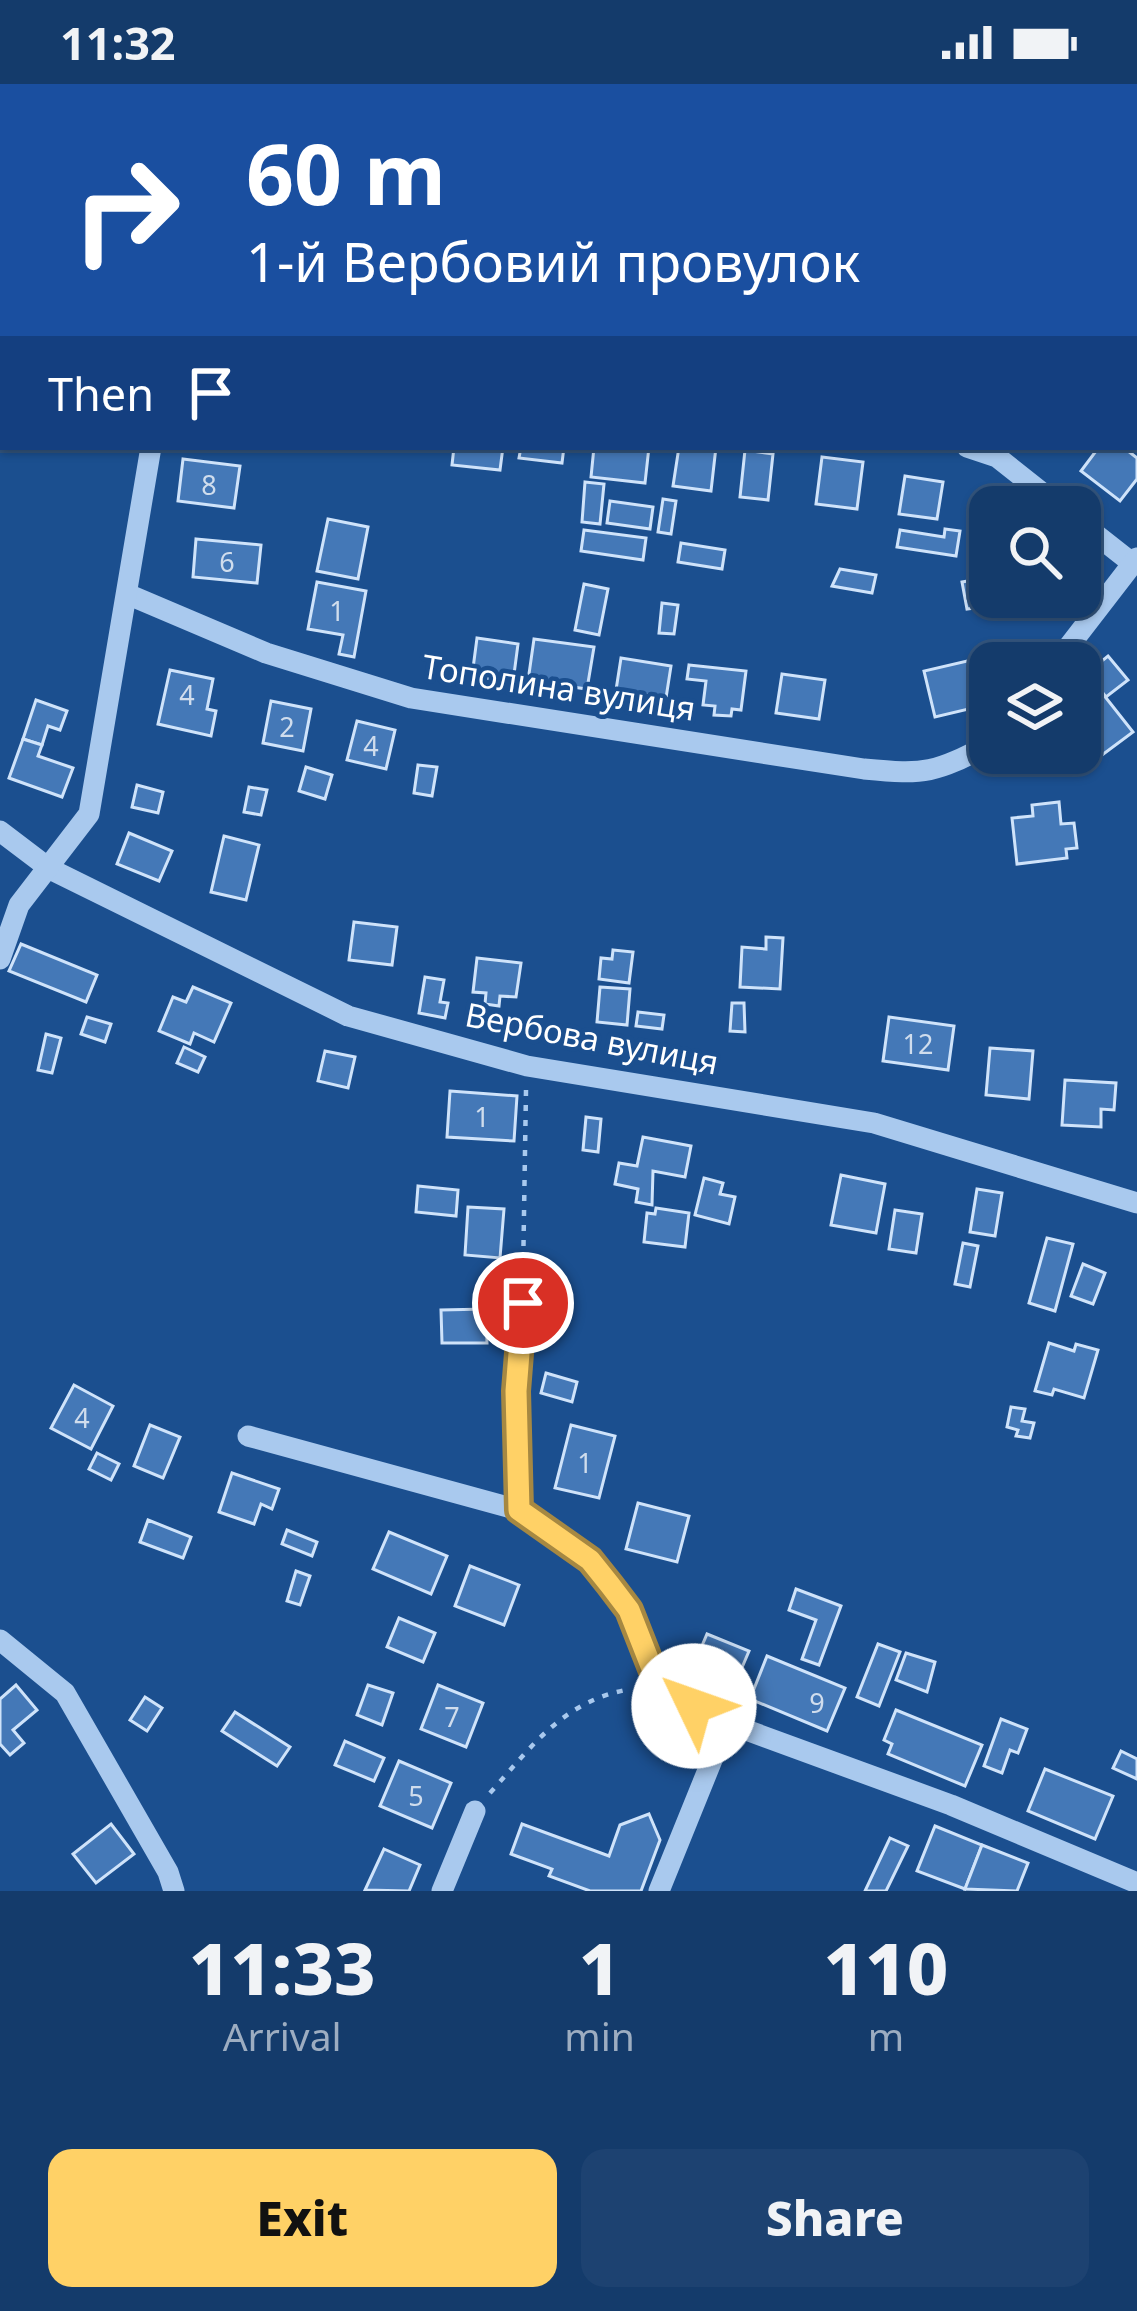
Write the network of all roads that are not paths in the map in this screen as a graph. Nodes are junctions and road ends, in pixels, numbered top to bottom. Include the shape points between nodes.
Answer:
1 (151, 450) edge
2 (976, 450) edge
3 (1034, 486) edge
4 (1101, 537) edge
5 (1135, 561) edge
6 (127, 594) junction
7 (1072, 642) edge
8 (969, 755) edge
9 (0, 831) edge
10 (50, 869) junction
11 (0, 958) edge
12 (1137, 1203) edge
13 (523, 1303) road end
14 (248, 1436) dead end
15 (519, 1510) junction
16 (0, 1640) edge
17 (727, 1723) junction
18 (475, 1810) road end
19 (1137, 1883) edge
20 (173, 1891) edge
21 (442, 1891) edge
22 (659, 1891) edge

1 - 6 street
2 - 3 street
4 - 5 street
5 - 7 street
6 - 8 street, Тополина вулиця via 266,652 411,698 864,769 918,774
6 - 10 street via 89,814
9 - 10 street, Вербова вулиця
10 - 11 street via 19,905
10 - 12 street, Вербова вулиця via 348,1016 527,1066 874,1123
13 - 15 street
14 - 15 street
15 - 17 street via 604,1577 629,1610 660,1689
16 - 20 street via 65,1694
17 - 19 street
17 - 22 street
18 - 21 street

